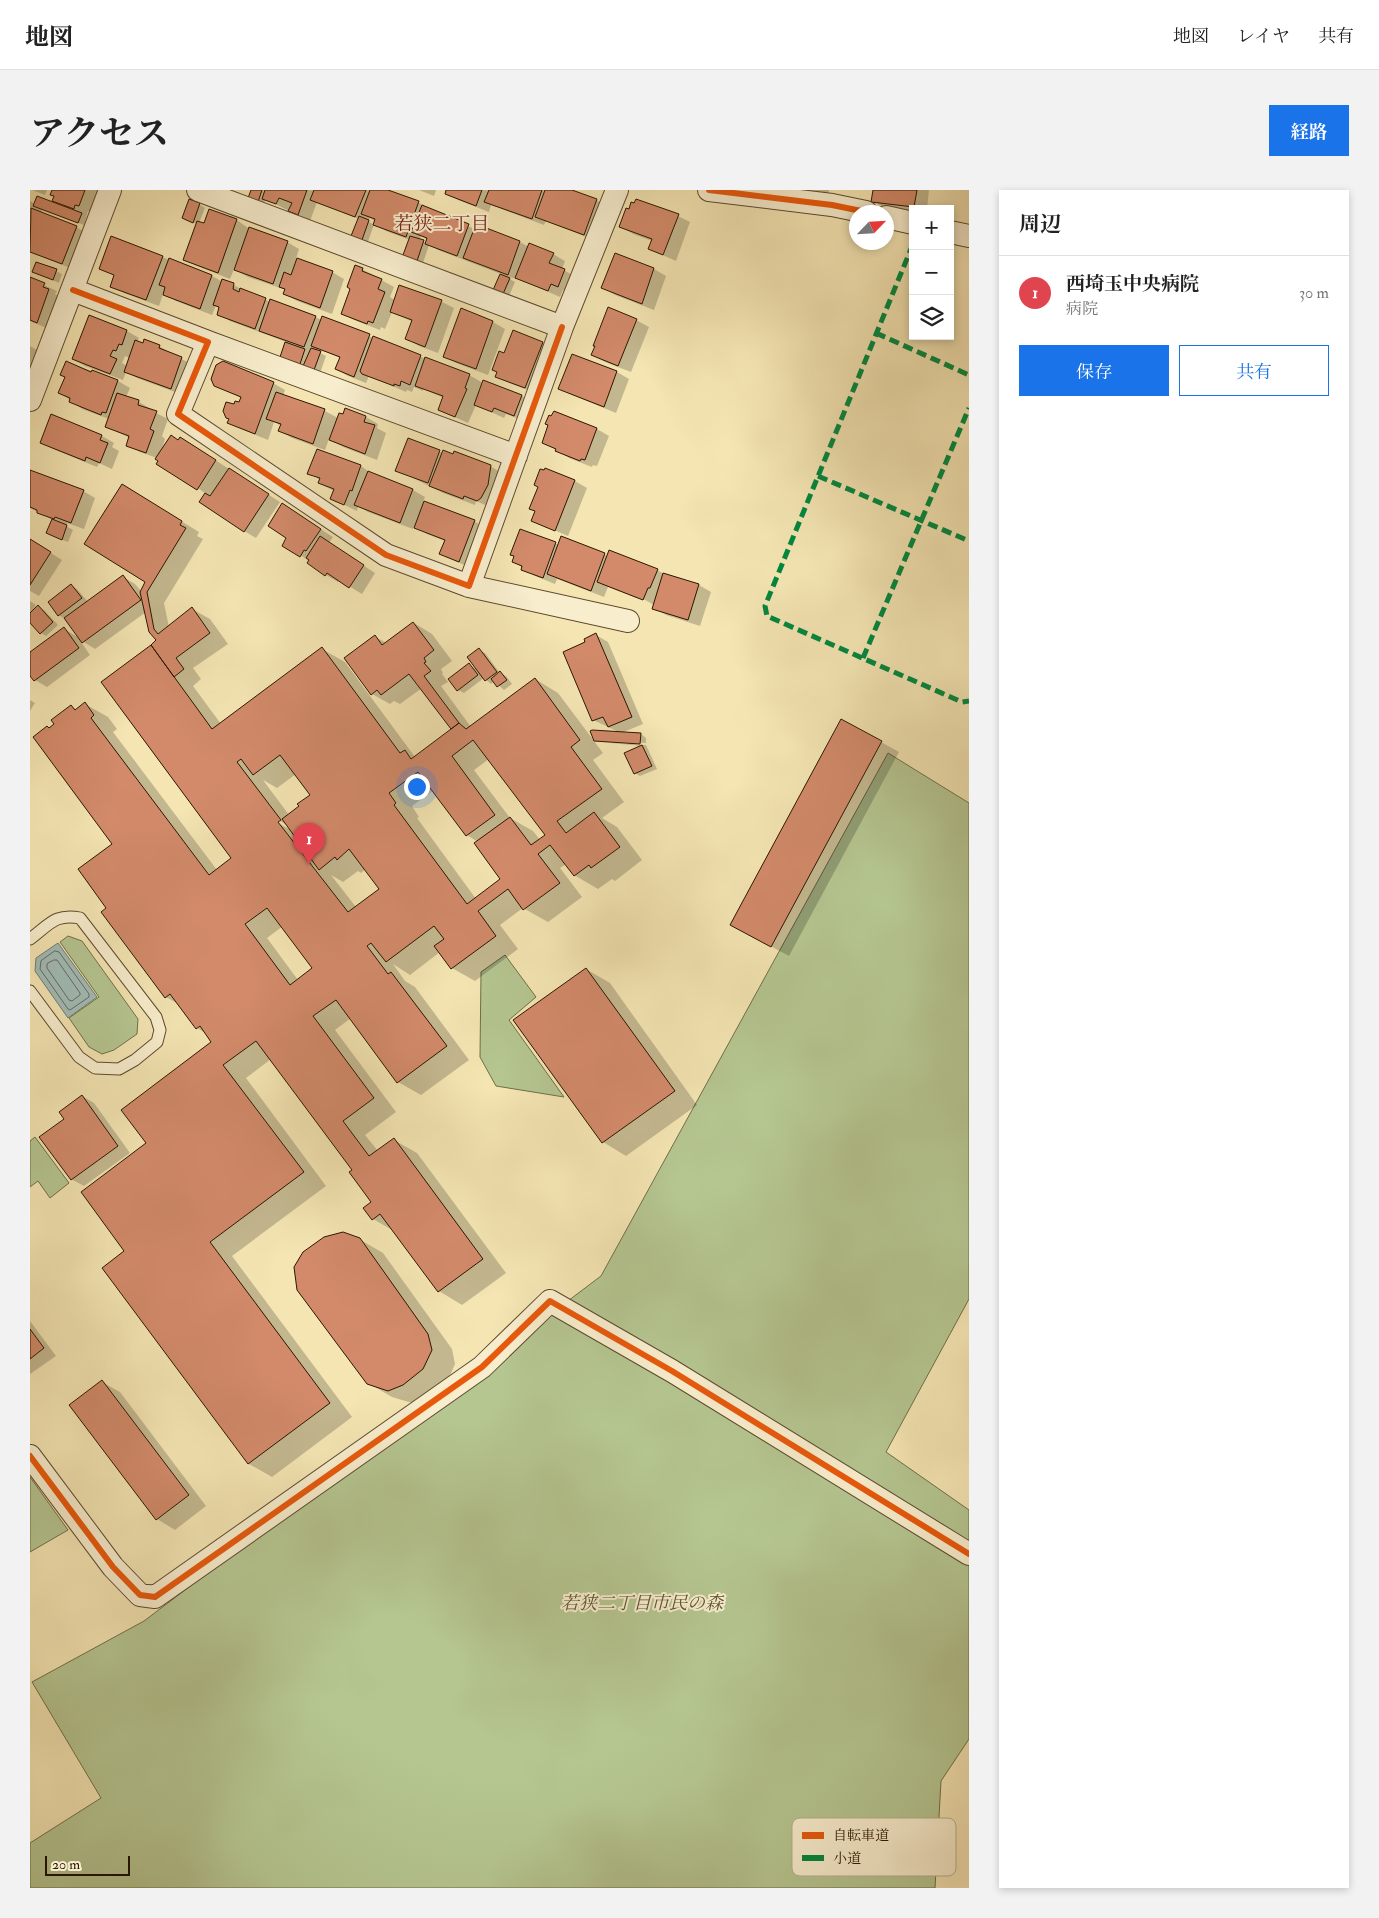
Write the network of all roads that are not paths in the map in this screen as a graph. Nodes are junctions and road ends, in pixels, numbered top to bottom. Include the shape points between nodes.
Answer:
1 (110, 190) edge
2 (198, 190) edge
3 (617, 190) edge
4 (709, 190) edge
5 (832, 197) edge
6 (850, 205) edge
7 (894, 219) edge
8 (909, 222) edge
9 (954, 233) edge
10 (969, 236) edge
11 (73, 290) junction
12 (562, 327) junction
13 (208, 342) junction
14 (30, 400) edge
15 (516, 456) junction
16 (469, 586) junction
17 (628, 621) dead end
18 (30, 939) edge
19 (30, 991) edge
20 (30, 1456) edge
21 (969, 1554) edge

1 - 11 street
2 - 12 street
3 - 12 street
4 - 5 street
5 - 6 street
7 - 8 street
9 - 10 street
11 - 13 street
11 - 14 street
12 - 15 street
13 - 15 street
13 - 16 street via 178,414 386,555
15 - 16 street
16 - 17 street
18 - 19 lane via 56,919 68,915 80,918 156,1017 160,1030 157,1042 119,1069 95,1068 80,1057
20 - 21 street via 113,1568 140,1595 154,1597 482,1367 550,1301 672,1370

